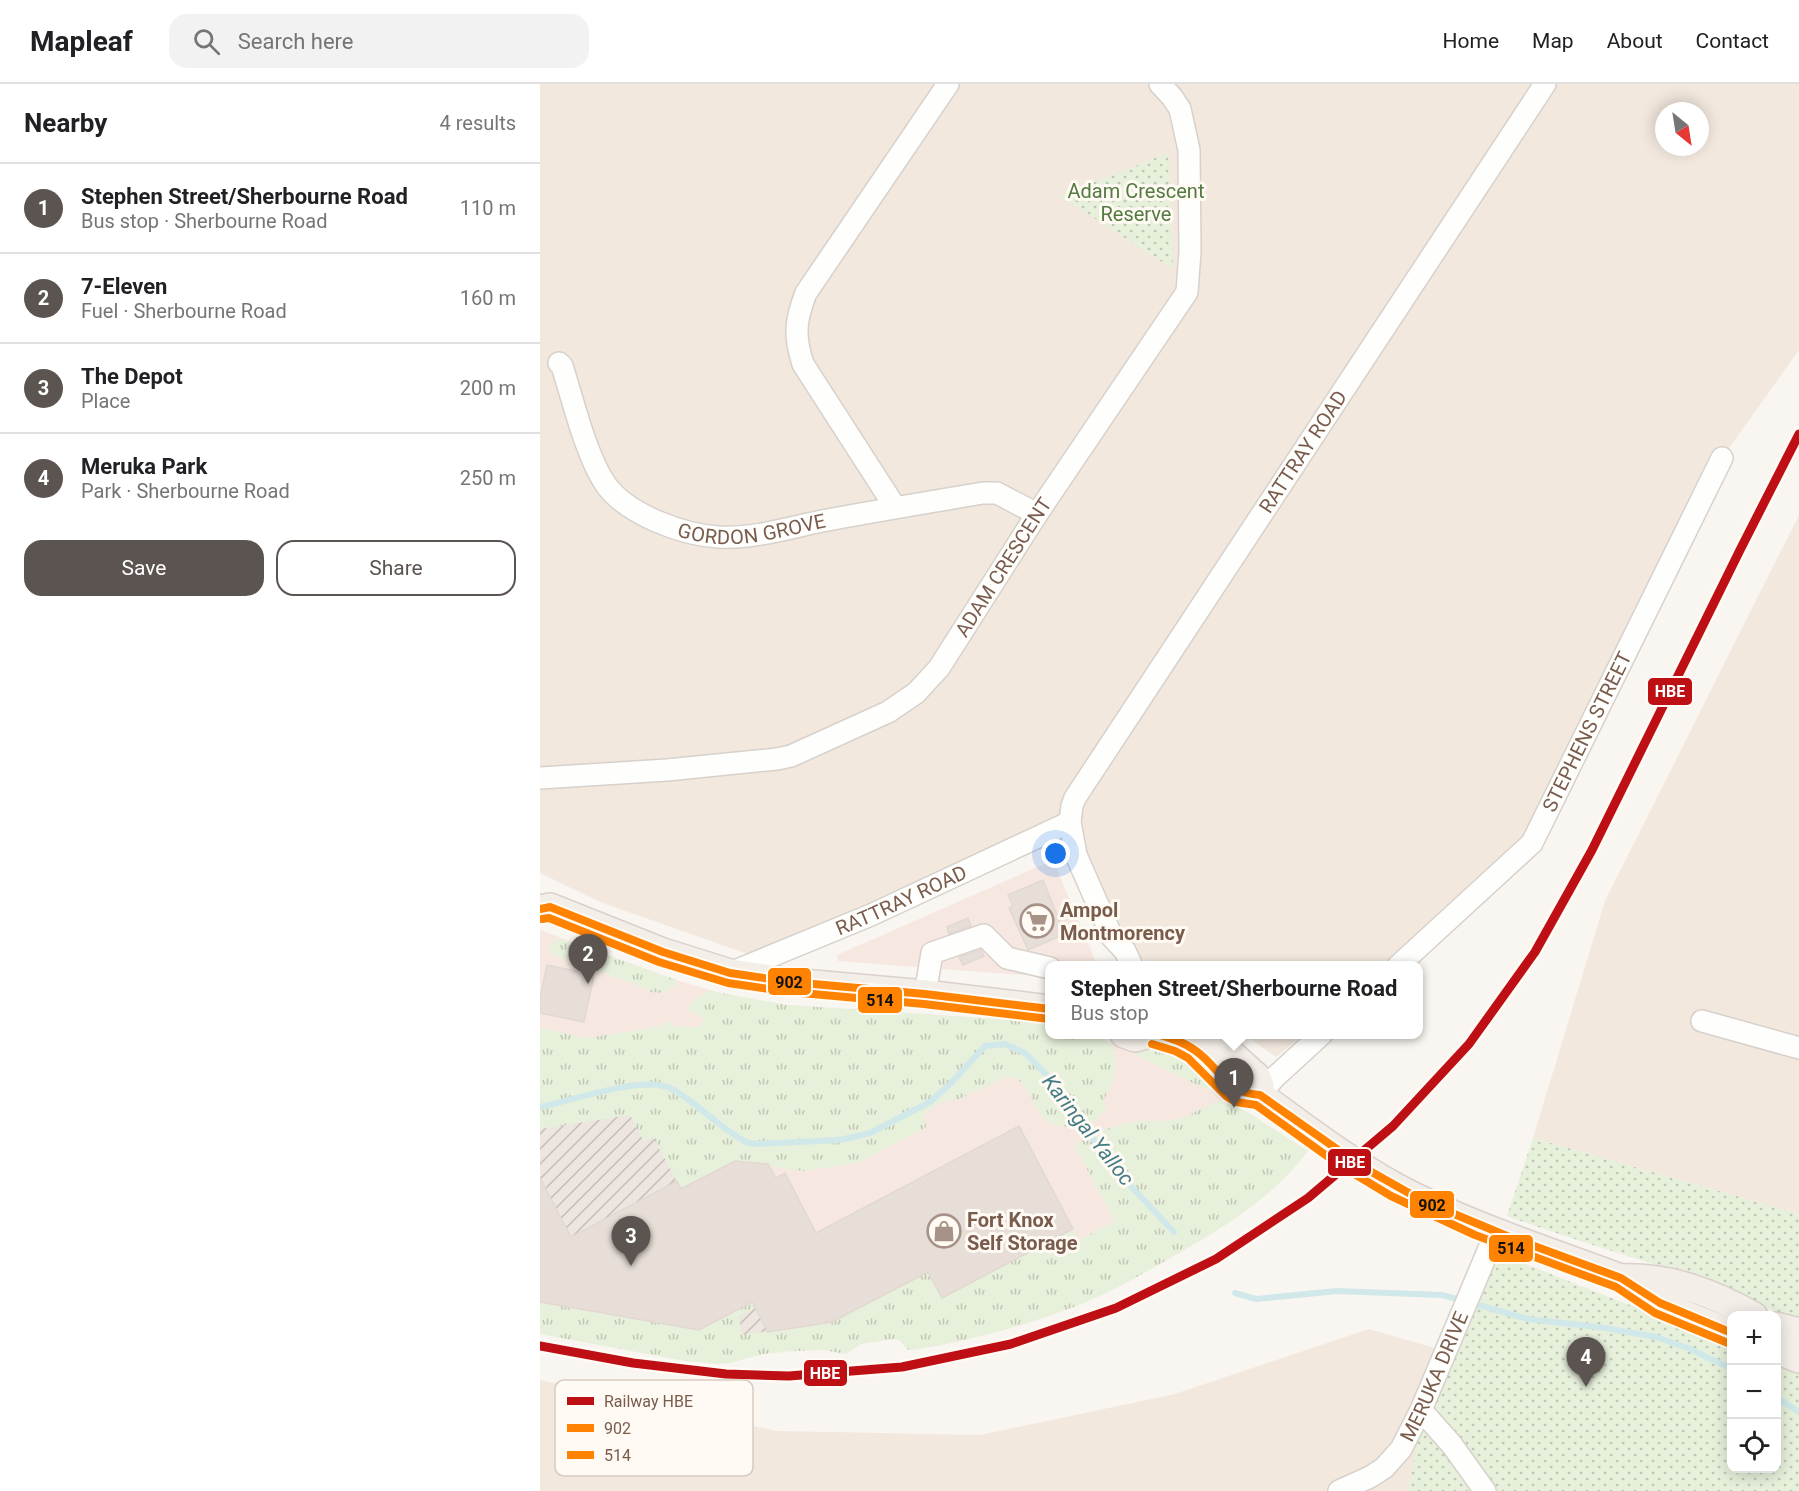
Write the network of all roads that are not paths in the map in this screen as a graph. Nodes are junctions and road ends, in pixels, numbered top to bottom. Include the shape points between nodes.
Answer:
1 (948, 84) edge
2 (1160, 84) edge
3 (1545, 84) edge
4 (559, 363) dead end
5 (1722, 458) dead end
6 (895, 507) junction
7 (1037, 514) junction
8 (540, 778) edge
9 (1070, 822) junction
10 (543, 901) edge
11 (1112, 937) junction
12 (1115, 961) edge
13 (1130, 961) edge
14 (1403, 961) edge
15 (1045, 967) edge
16 (730, 973) junction
17 (925, 994) junction
18 (1045, 1008) edge
19 (1701, 1021) dead end
20 (1167, 1039) edge
21 (1214, 1039) edge
22 (1318, 1039) edge
23 (1799, 1048) edge
24 (1260, 1095) junction
25 (1496, 1232) junction
26 (1621, 1278) junction
27 (1745, 1311) edge
28 (1781, 1327) edge
29 (1727, 1331) edge
30 (1799, 1332) edge
31 (1781, 1352) edge
32 (1799, 1359) edge
33 (1421, 1410) junction
34 (1339, 1491) edge
35 (1485, 1491) edge

1 - 6 street via 806,293 796,328 803,364
2 - 7 street, ADAM CRESCENT via 1180,109 1189,150 1187,292
3 - 9 street, RATTRAY ROAD via 1085,781 1072,806
4 - 6 street, GORDON GROVE via 598,472 608,487 652,520 691,533 745,536
5 - 14 street, STEPHENS STREET via 1532,843
6 - 7 street, GORDON GROVE via 983,493 997,494
7 - 8 street, ADAM CRESCENT via 939,668 916,693 888,712 777,759
9 - 11 street, RATTRAY ROAD via 1076,855
9 - 16 street, RATTRAY ROAD via 882,910
10 - 16 main road via 663,952
11 - 12 street, RATTRAY ROAD
11 - 13 street, RATTRAY ROAD
15 - 17 street via 1007,958 984,935 932,953
16 - 17 main road
17 - 18 main road
19 - 23 street
20 - 24 main road via 1188,1046 1238,1092
21 - 24 main road via 1256,1076
22 - 24 street
24 - 25 main road via 1394,1186
25 - 26 main road
25 - 33 street, MERUKA DRIVE
26 - 27 main road via 1648,1278 1689,1287
26 - 29 main road via 1661,1304
28 - 30 main road
31 - 32 main road
33 - 34 street, MERUKA DRIVE via 1395,1457 1370,1478
33 - 35 street

